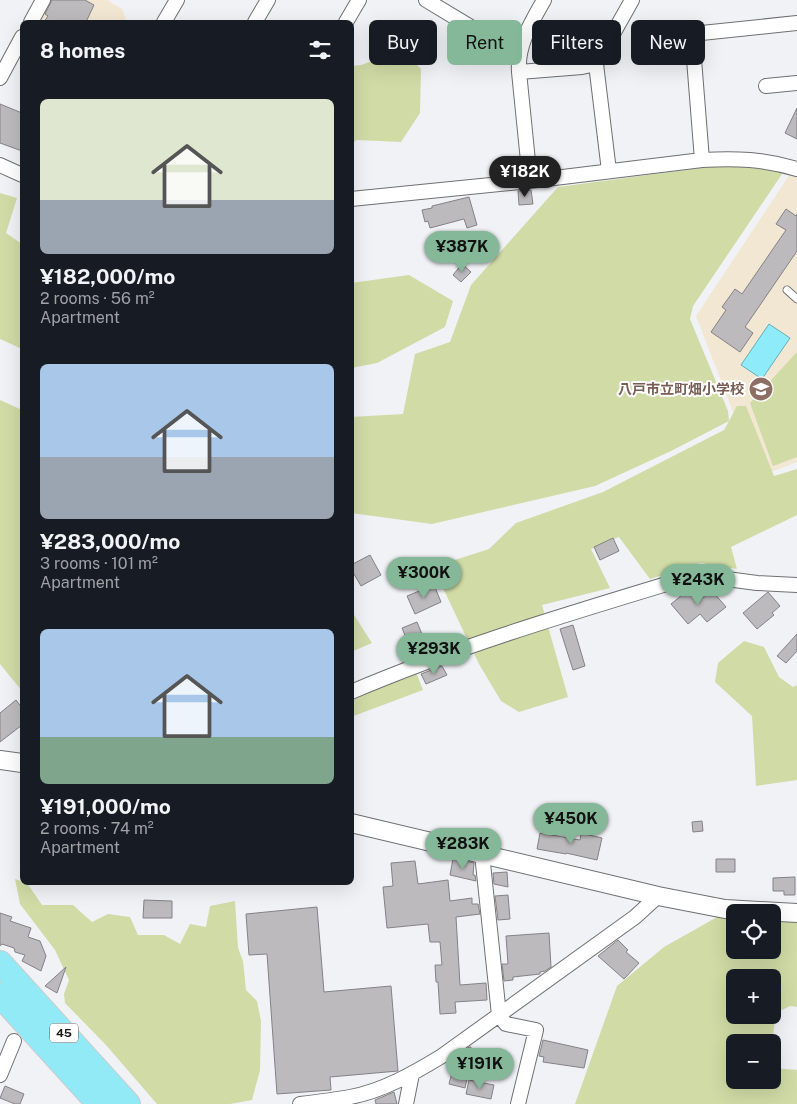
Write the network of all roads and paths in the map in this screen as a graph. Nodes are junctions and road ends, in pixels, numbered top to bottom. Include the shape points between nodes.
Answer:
1 (43, 0) edge
2 (177, 0) edge
3 (268, 0) edge
4 (359, 0) edge
5 (426, 0) edge
6 (544, 0) edge
7 (632, 0) edge
8 (449, 6) edge
9 (32, 20) edge
10 (165, 20) edge
11 (256, 20) edge
12 (347, 20) edge
13 (469, 20) edge
14 (621, 20) edge
15 (797, 23) edge
16 (20, 41) edge
17 (522, 42) edge
18 (519, 65) edge
19 (591, 65) edge
20 (596, 65) edge
21 (519, 72) junction
22 (0, 78) edge
23 (797, 83) edge
24 (766, 86) dead end
25 (702, 160) junction
26 (0, 165) edge
27 (797, 169) edge
28 (609, 171) junction
29 (20, 174) edge
30 (530, 181) junction
31 (354, 199) edge
32 (787, 290) dead end
33 (797, 299) edge
34 (797, 584) edge
35 (354, 691) edge
36 (354, 824) edge
37 (482, 854) junction
38 (658, 896) junction
39 (797, 913) edge
40 (0, 962) edge
41 (0, 995) edge
42 (498, 1015) junction
43 (14, 1041) dead end
44 (412, 1074) junction
45 (0, 1076) edge
46 (99, 1104) edge
47 (128, 1104) edge
48 (300, 1104) edge
49 (406, 1104) edge
50 (518, 1104) edge

1 - 9 street
2 - 10 street
3 - 11 street
4 - 12 street
5 - 8 street
6 - 17 street
7 - 14 street
8 - 13 street
15 - 25 street via 692,34
16 - 22 street
18 - 21 street
19 - 21 street
20 - 28 street
21 - 30 street
23 - 24 street
25 - 27 street via 759,160
25 - 28 street
26 - 29 street
28 - 30 street
30 - 31 street
32 - 33 lane
34 - 35 street via 704,576 683,579 550,618
36 - 37 street
37 - 38 street
37 - 42 street
38 - 39 street via 726,909
38 - 42 street via 635,917
40 - 47 highway, 45
41 - 46 highway, 45
42 - 44 street
42 - 50 street via 506,1024 536,1030
43 - 45 street
44 - 48 street via 352,1097
44 - 49 street

